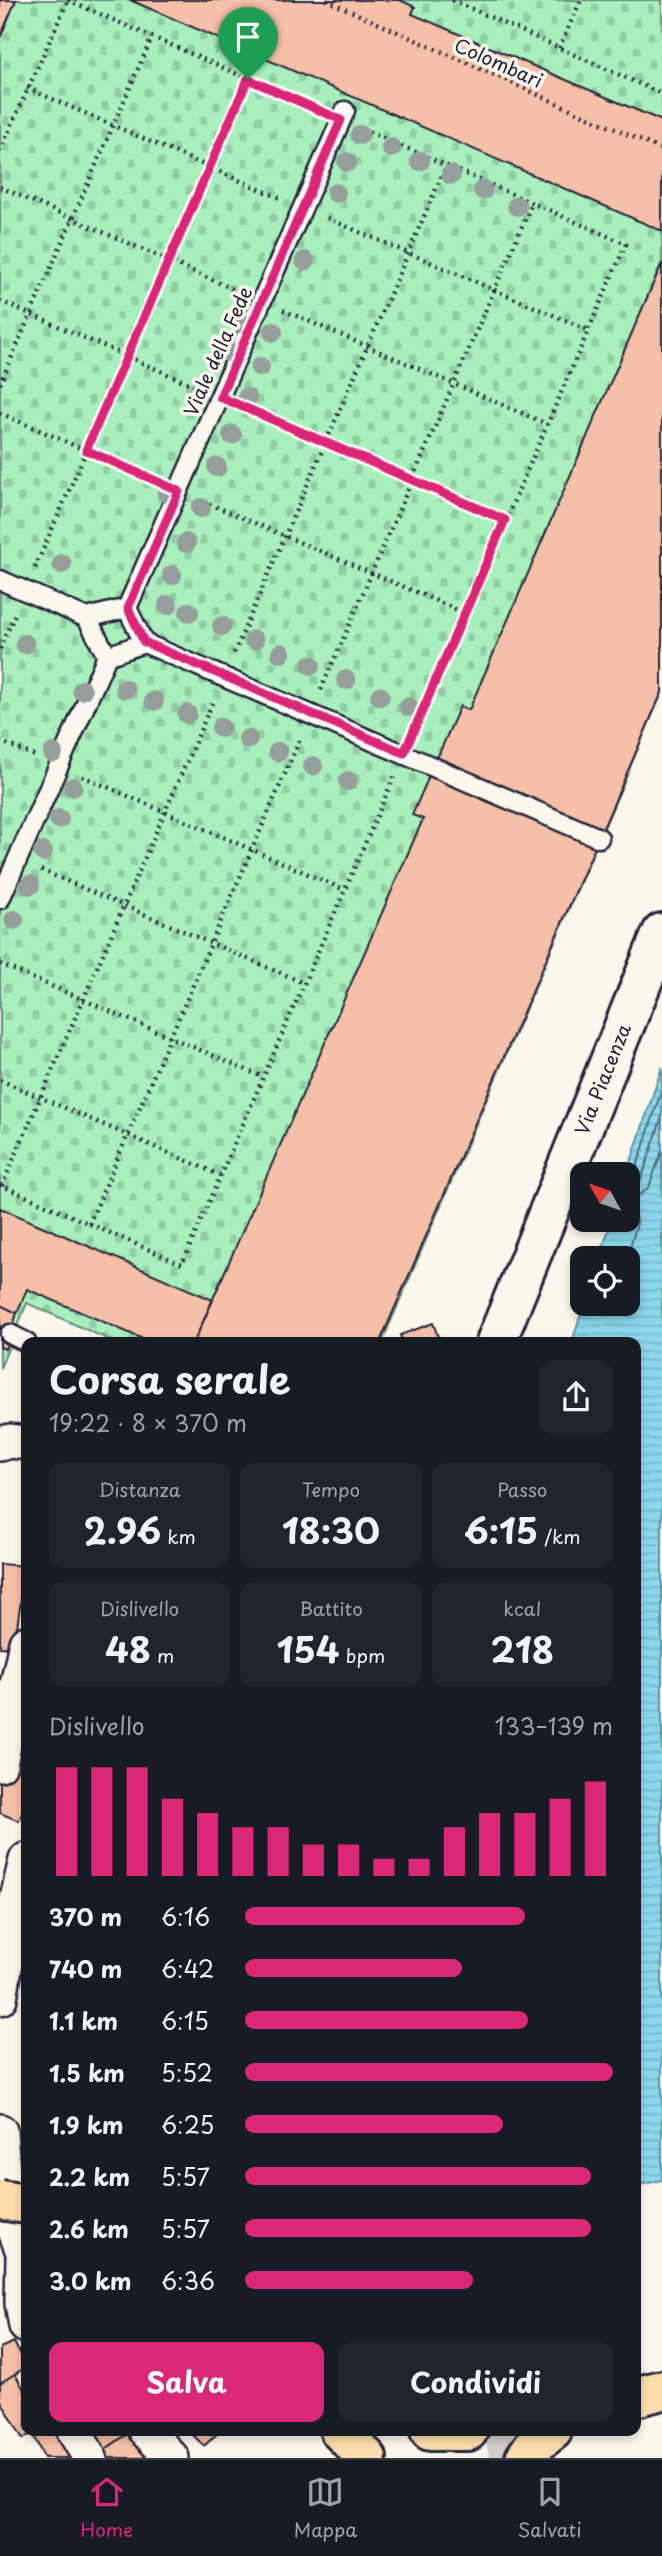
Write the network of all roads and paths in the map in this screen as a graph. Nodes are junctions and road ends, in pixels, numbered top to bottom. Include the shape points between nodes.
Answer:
1 (68, 0) edge
2 (326, 0) edge
3 (452, 0) edge
4 (581, 0) edge
5 (152, 37) junction
6 (559, 48) junction
7 (248, 79) junction
8 (662, 94) edge
9 (343, 116) junction
10 (662, 149) edge
11 (0, 151) edge
12 (0, 301) edge
13 (30, 314) junction
14 (127, 357) junction
15 (0, 384) edge
16 (220, 397) junction
17 (0, 413) edge
18 (86, 450) junction
19 (179, 491) junction
20 (505, 520) junction
21 (0, 580) edge
22 (25, 591) junction
23 (128, 608) junction
24 (465, 613) junction
25 (87, 618) junction
26 (144, 642) junction
27 (0, 649) edge
28 (107, 656) junction
29 (0, 741) edge
30 (404, 753) junction
31 (58, 766) junction
32 (599, 838) dead end
33 (17, 860) junction
34 (345, 890) junction
35 (0, 900) edge
36 (662, 933) edge
37 (0, 964) edge
38 (304, 983) junction
39 (263, 1077) junction
40 (0, 1080) edge
41 (220, 1175) junction
42 (0, 1185) edge
43 (498, 1337) edge
44 (21, 1666) edge
45 (0, 1761) edge
46 (21, 1882) edge
47 (0, 1998) edge
48 (0, 2130) edge
49 (10, 2178) edge
50 (21, 2196) edge
51 (21, 2247) edge
52 (662, 2390) edge
53 (641, 2395) edge
54 (641, 2411) edge
55 (662, 2416) edge
56 (77, 2436) edge
57 (151, 2436) edge
58 (345, 2436) edge
59 (546, 2436) edge
60 (90, 2458) edge
61 (172, 2458) edge
62 (367, 2458) edge
63 (525, 2458) edge

1 - 5 path
1 - 11 path
2 - 10 path, Colombari
3 - 6 path
4 - 6 path
5 - 7 path
5 - 13 path
6 - 8 path
7 - 9 path
7 - 14 path
9 - 16 lane, Viale della Fede
9 - 20 path via 626,244
12 - 13 path
13 - 14 path
13 - 15 path
14 - 16 path
14 - 18 path
16 - 19 lane, Viale della Fede
16 - 20 path
17 - 18 path
18 - 19 path
18 - 22 path
19 - 23 lane, Viale della Fede
19 - 24 path
20 - 24 path
21 - 22 lane
22 - 25 lane
22 - 27 path
23 - 25 lane
23 - 26 lane
24 - 30 path
25 - 28 lane
26 - 28 lane
26 - 30 lane
28 - 31 lane
29 - 31 path
30 - 32 lane
30 - 34 path
31 - 33 lane
31 - 34 path
33 - 35 lane
33 - 38 path
34 - 38 path
36 - 43 main road, Via Piacenza
37 - 39 path
38 - 39 path
39 - 41 path
40 - 41 path
41 - 42 path via 182,1264
44 - 45 street
46 - 47 street
48 - 49 street
49 - 50 main road, bridge
49 - 51 street via 6,2207
52 - 53 main road
54 - 55 main road
56 - 60 street
57 - 61 street
58 - 62 main road
59 - 63 main road

